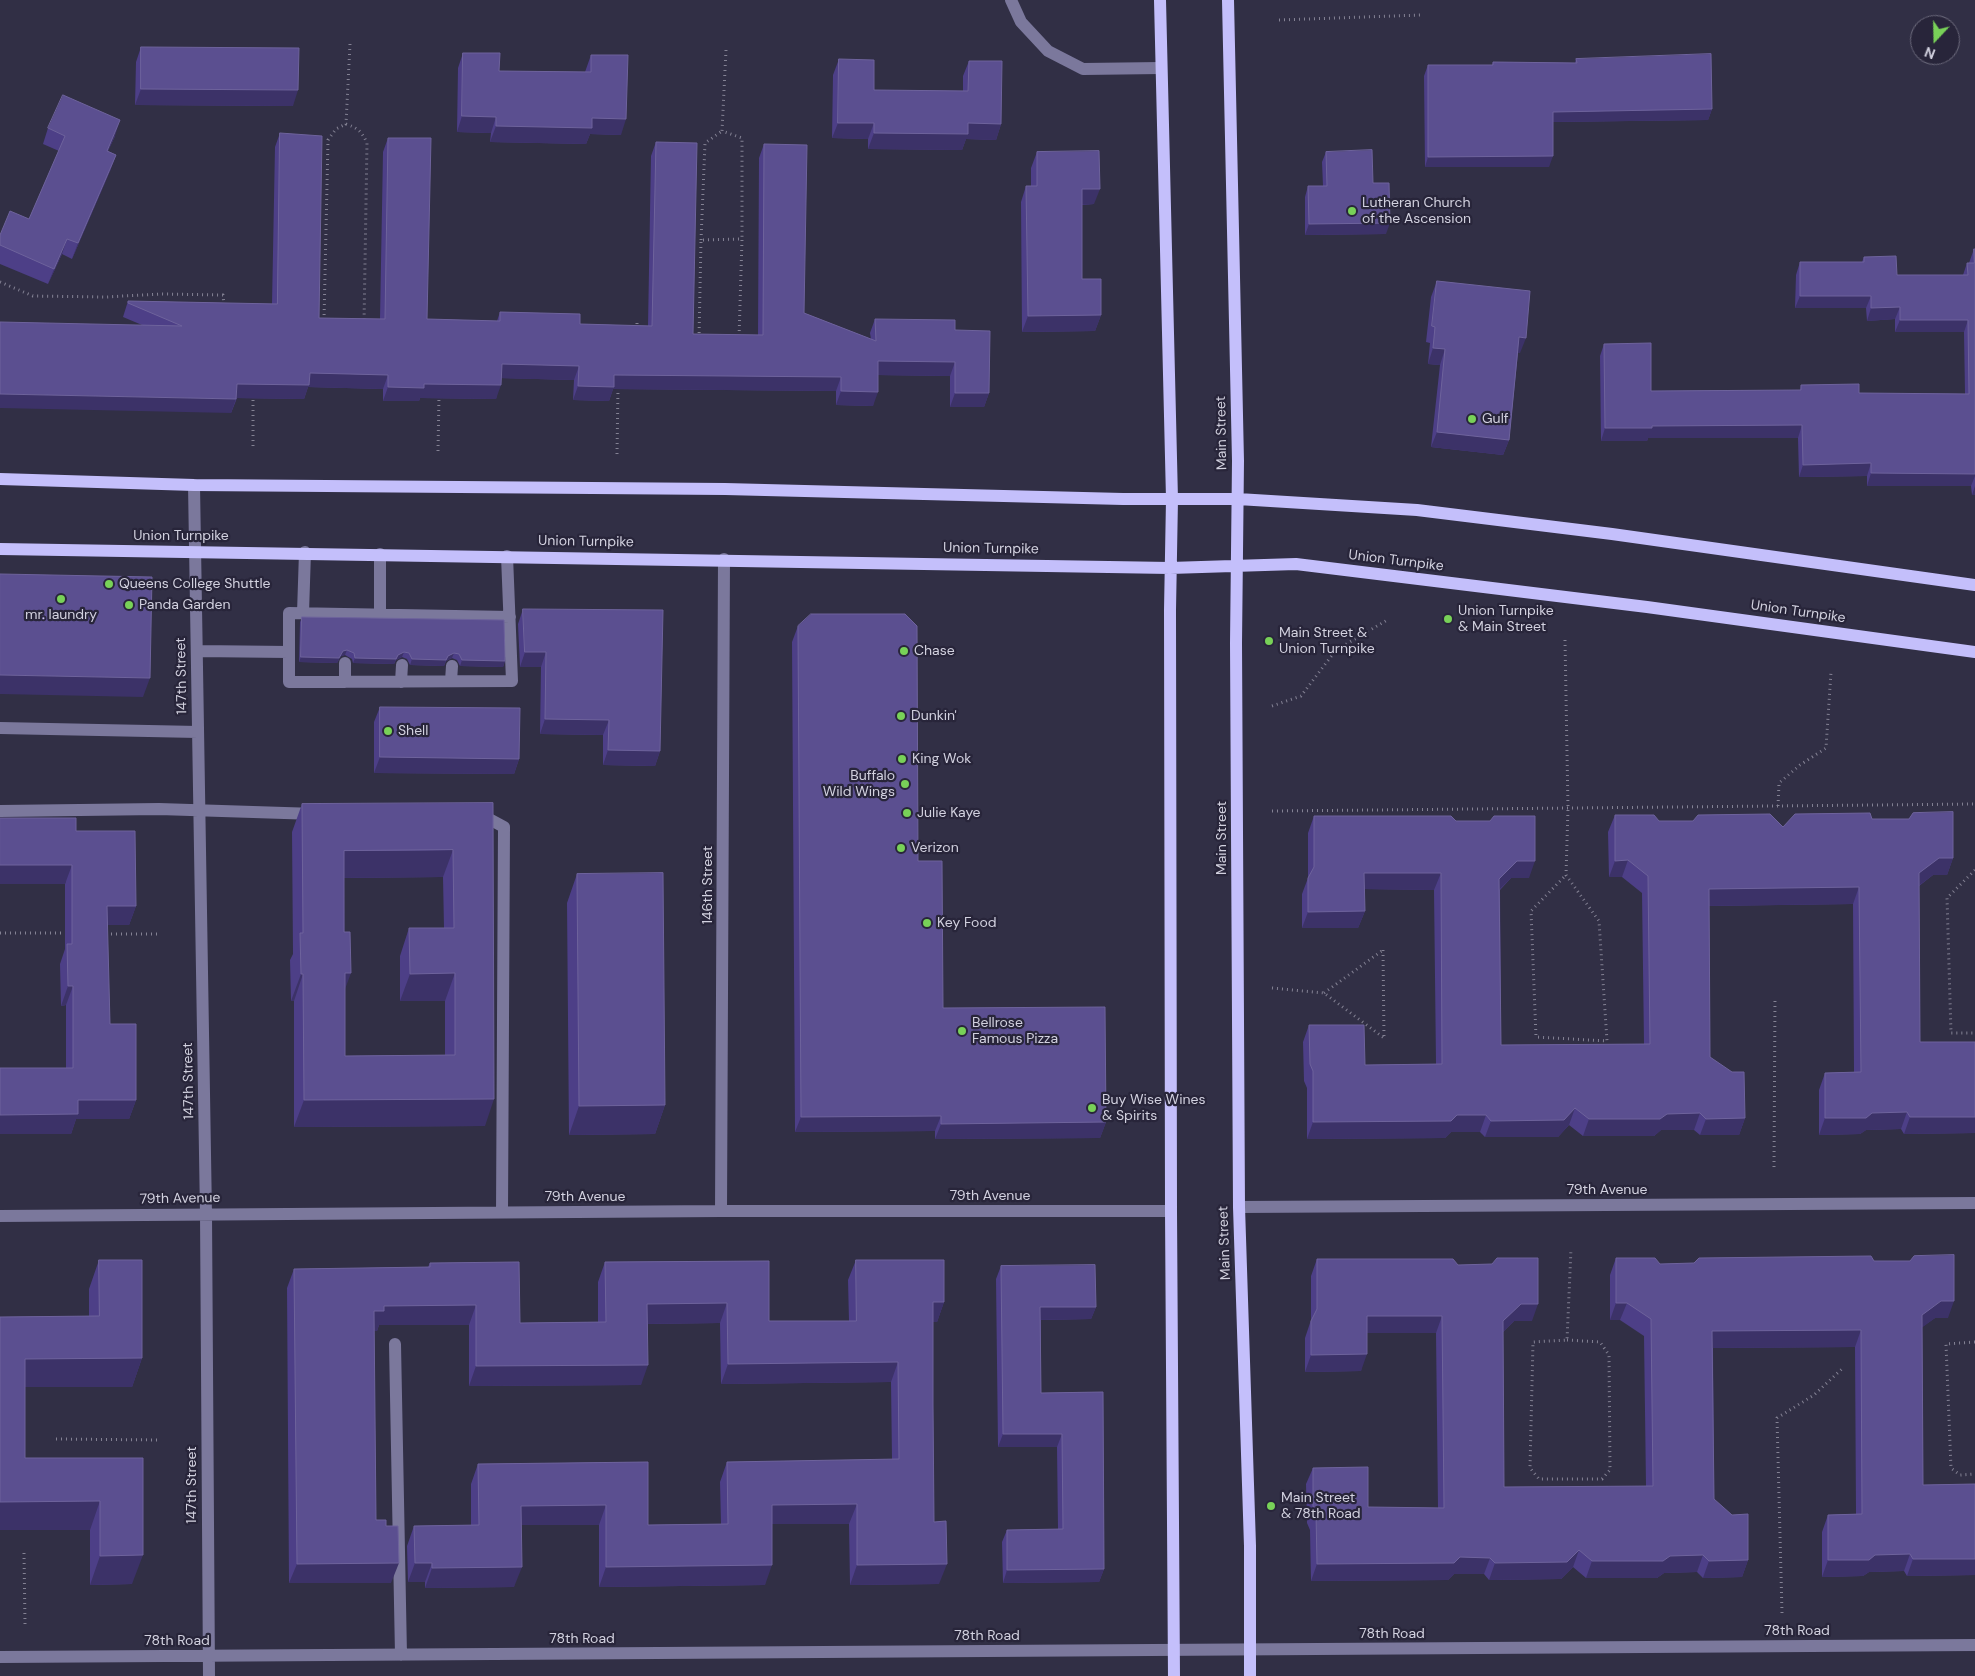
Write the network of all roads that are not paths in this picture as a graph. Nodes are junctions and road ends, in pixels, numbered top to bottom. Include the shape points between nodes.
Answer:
1 (1011, 0) edge
2 (1160, 0) edge
3 (1228, 0) edge
4 (1161, 68) junction
5 (0, 479) edge
6 (194, 485) junction
7 (1238, 499) junction
8 (1172, 500) junction
9 (0, 548) edge
10 (195, 551) junction
11 (305, 552) junction
12 (380, 554) junction
13 (506, 556) junction
14 (724, 559) junction
15 (1236, 566) junction
16 (1170, 568) junction
17 (1975, 585) edge
18 (303, 613) junction
19 (380, 615) junction
20 (510, 617) junction
21 (197, 651) junction
22 (289, 652) junction
23 (1975, 652) edge
24 (345, 663) dead end
25 (402, 665) dead end
26 (452, 666) dead end
27 (345, 682) junction
28 (401, 682) junction
29 (451, 682) junction
30 (0, 728) edge
31 (198, 732) junction
32 (199, 810) junction
33 (0, 811) edge
34 (327, 814) edge
35 (462, 819) edge
36 (1975, 1203) edge
37 (1239, 1207) junction
38 (721, 1211) junction
39 (1171, 1211) junction
40 (502, 1212) junction
41 (206, 1214) junction
42 (0, 1216) edge
43 (395, 1344) dead end
44 (1975, 1645) edge
45 (1175, 1650) junction
46 (1251, 1650) junction
47 (401, 1655) junction
48 (208, 1656) junction
49 (0, 1657) edge
50 (209, 1676) edge
51 (1174, 1676) edge
52 (1250, 1676) edge

1 - 4 street via 1021,22 1048,50 1083,69
2 - 4 main road
3 - 7 main road, Main Street
4 - 8 main road
5 - 6 main road
6 - 8 main road via 725,489
6 - 10 street, 147th Street
7 - 8 main road
7 - 15 main road, Main Street
7 - 17 main road via 1417,510
8 - 16 main road
9 - 10 main road, Union Turnpike
10 - 11 main road, Union Turnpike
10 - 21 street, 147th Street
11 - 12 main road, Union Turnpike
11 - 18 street
12 - 13 main road, Union Turnpike
12 - 19 street
13 - 14 main road, Union Turnpike
13 - 20 street
14 - 16 main road, Union Turnpike
14 - 38 street, 146th Street
15 - 16 main road, Union Turnpike
15 - 23 main road, Union Turnpike via 1296,564
15 - 37 main road, Main Street
16 - 39 main road
18 - 19 street via 345,618
18 - 22 street via 289,613
19 - 20 street via 454,620
20 - 29 street via 512,682
21 - 22 street
21 - 31 street, 147th Street
22 - 27 street via 289,682
24 - 27 street
25 - 28 street
26 - 29 street
27 - 28 street
28 - 29 street
30 - 31 street
31 - 32 street, 147th Street
32 - 33 street
32 - 34 street
32 - 41 street, 147th Street
35 - 40 street via 491,820 504,827
36 - 37 street, 79th Avenue
37 - 46 main road, Main Street
38 - 39 street, 79th Avenue
38 - 40 street, 79th Avenue
39 - 45 main road
40 - 41 street, 79th Avenue
41 - 42 street, 79th Avenue
41 - 48 street, 147th Street
43 - 47 street
44 - 46 street, 78th Road
45 - 46 street, 78th Road
45 - 47 street, 78th Road
45 - 51 main road
46 - 52 main road, Main Street
47 - 48 street, 78th Road
48 - 49 street, 78th Road
48 - 50 street, 147th Street

